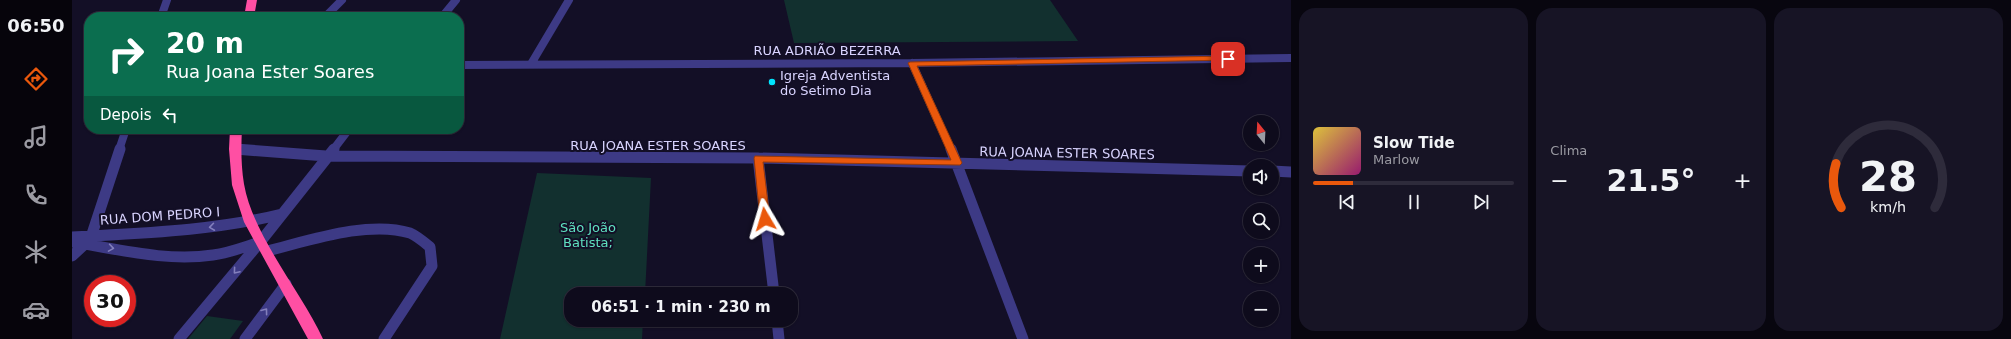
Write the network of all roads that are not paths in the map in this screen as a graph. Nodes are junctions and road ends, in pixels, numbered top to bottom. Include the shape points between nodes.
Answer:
1 (167, 0) edge
2 (252, 0) edge
3 (342, 0) edge
4 (456, 0) edge
5 (569, 0) edge
6 (163, 12) edge
7 (250, 12) edge
8 (330, 12) edge
9 (446, 12) edge
10 (1291, 58) edge
11 (912, 63) junction
12 (531, 64) junction
13 (464, 65) edge
14 (124, 134) edge
15 (236, 134) edge
16 (345, 134) edge
17 (235, 150) junction
18 (326, 156) junction
19 (758, 158) junction
20 (957, 163) junction
21 (1243, 171) edge
22 (1279, 171) edge
23 (1291, 172) edge
24 (282, 214) junction
25 (250, 222) junction
26 (72, 237) edge
27 (88, 239) junction
28 (72, 242) edge
29 (264, 246) junction
30 (72, 256) edge
31 (286, 284) junction
32 (773, 287) edge
33 (778, 327) edge
34 (179, 339) edge
35 (245, 339) edge
36 (316, 339) edge
37 (384, 339) edge
38 (779, 339) edge
39 (1023, 339) edge

1 - 6 street
2 - 7 highway
3 - 8 street
4 - 9 street
5 - 12 street
10 - 11 street, RUA ADRIÃO BEZERRA
11 - 12 street, RUA ADRIÃO BEZERRA
11 - 20 street
12 - 13 street, RUA ADRIÃO BEZERRA
14 - 27 street
15 - 17 highway
16 - 18 street
17 - 18 street, RUA JOANA ESTER SOARES
17 - 25 highway via 238,185
18 - 19 street, RUA JOANA ESTER SOARES
18 - 24 street
19 - 20 street, RUA JOANA ESTER SOARES
19 - 32 street
20 - 21 street, RUA JOANA ESTER SOARES
20 - 39 street
22 - 23 street
24 - 25 street, RUA DOM PEDRO I
24 - 29 street
25 -> 27 street, RUA DOM PEDRO I via 194,230
25 - 29 highway
26 - 27 street, RUA DOM PEDRO I
27 - 28 street, RUA DOM PEDRO I
27 -> 29 street, RUA DOM PEDRO I via 185,258
27 - 30 street
29 - 31 highway
29 -> 34 street
29 - 37 street, RUA DOM PEDRO I via 377,230 410,234 430,247 432,266
35 -> 31 street
31 - 36 highway
33 - 38 street

